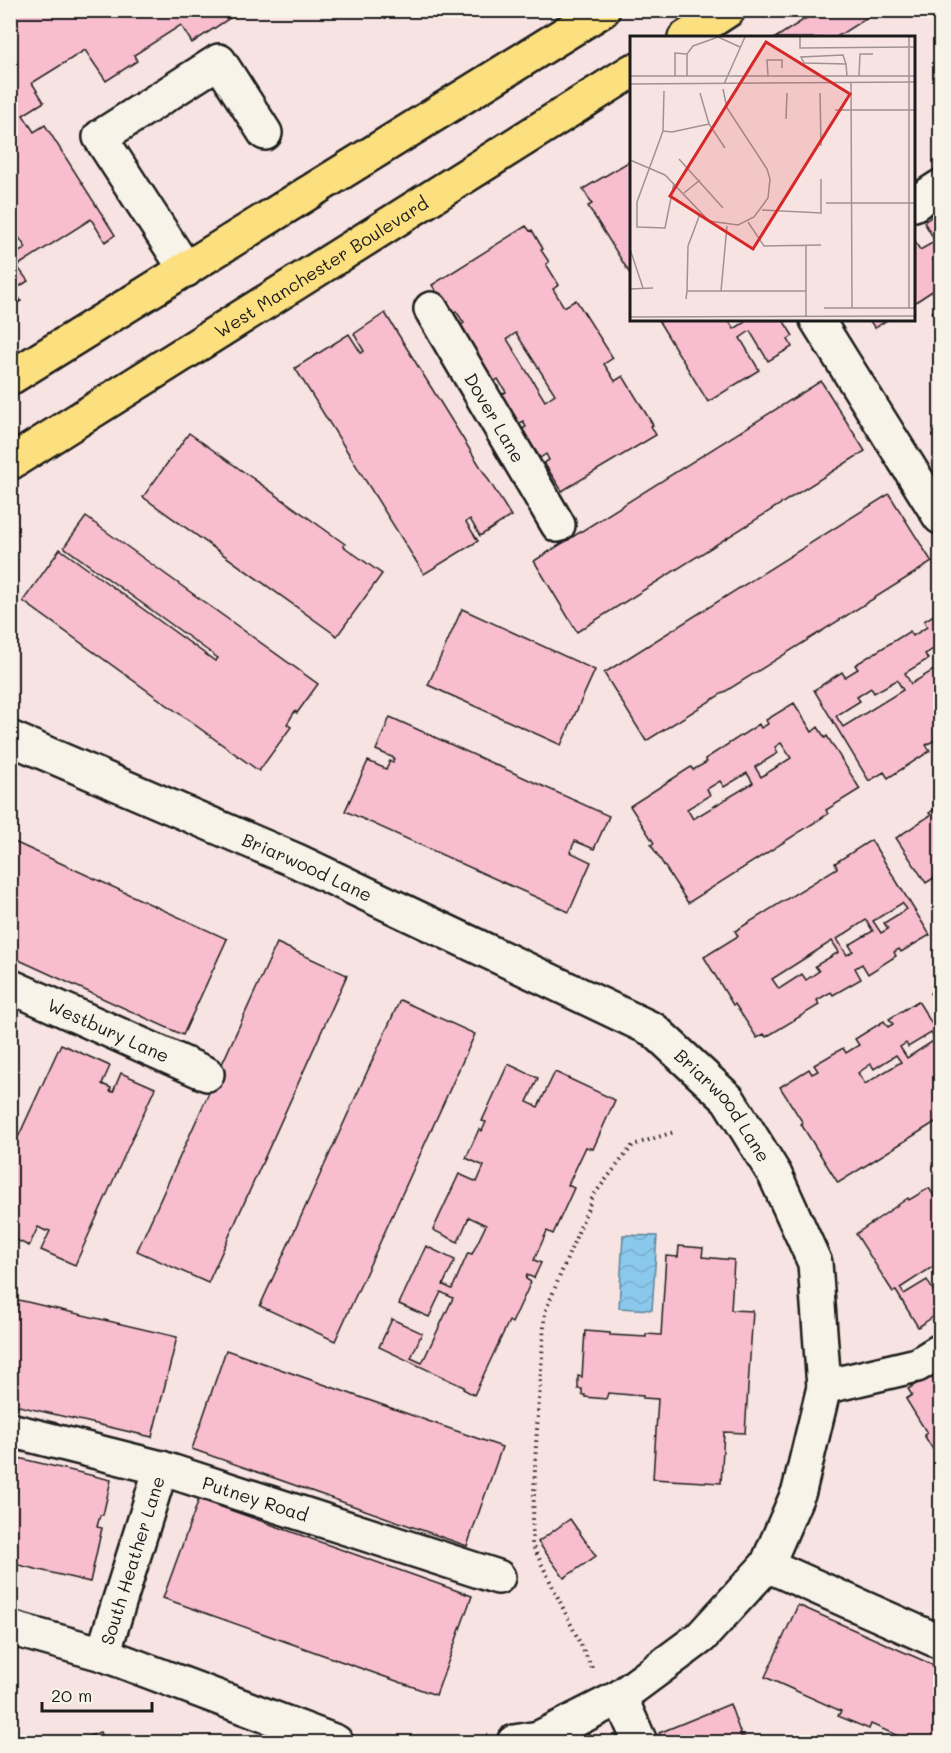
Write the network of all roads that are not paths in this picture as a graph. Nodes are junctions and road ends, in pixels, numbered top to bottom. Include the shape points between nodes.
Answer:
1 (603, 10) edge
2 (728, 10) edge
3 (688, 36) edge
4 (630, 72) edge
5 (265, 133) dead end
6 (940, 187) edge
7 (915, 203) edge
8 (186, 270) junction
9 (431, 309) dead end
10 (818, 321) edge
11 (10, 378) edge
12 (10, 463) edge
13 (940, 517) edge
14 (558, 525) dead end
15 (10, 738) edge
16 (10, 986) edge
17 (207, 1074) dead end
18 (940, 1351) edge
19 (824, 1387) junction
20 (10, 1430) edge
21 (161, 1468) junction
22 (767, 1565) junction
23 (498, 1576) dead end
24 (10, 1628) edge
25 (940, 1642) edge
26 (103, 1654) junction
27 (620, 1696) junction
28 (336, 1743) edge
29 (514, 1743) edge
30 (640, 1743) edge

1 - 8 main road
2 - 3 main road
4 - 12 main road, West Manchester Boulevard
5 - 8 street via 219,61 99,137
6 - 7 street
8 - 11 main road
9 - 14 street, Dover Lane
10 - 13 street
15 - 19 street, Briarwood Lane via 297,861 654,1030 728,1099 775,1175 816,1263
16 - 17 street, Westbury Lane
18 - 19 street via 917,1365
19 - 22 street, Briarwood Lane via 799,1491
20 - 21 street, Putney Road
21 - 23 street, Putney Road
21 - 26 street, South Heather Lane
22 - 25 street
22 - 27 street, Briarwood Lane via 701,1637
24 - 26 street
26 - 28 street
27 - 29 street, Briarwood Lane via 539,1738
27 - 30 street

